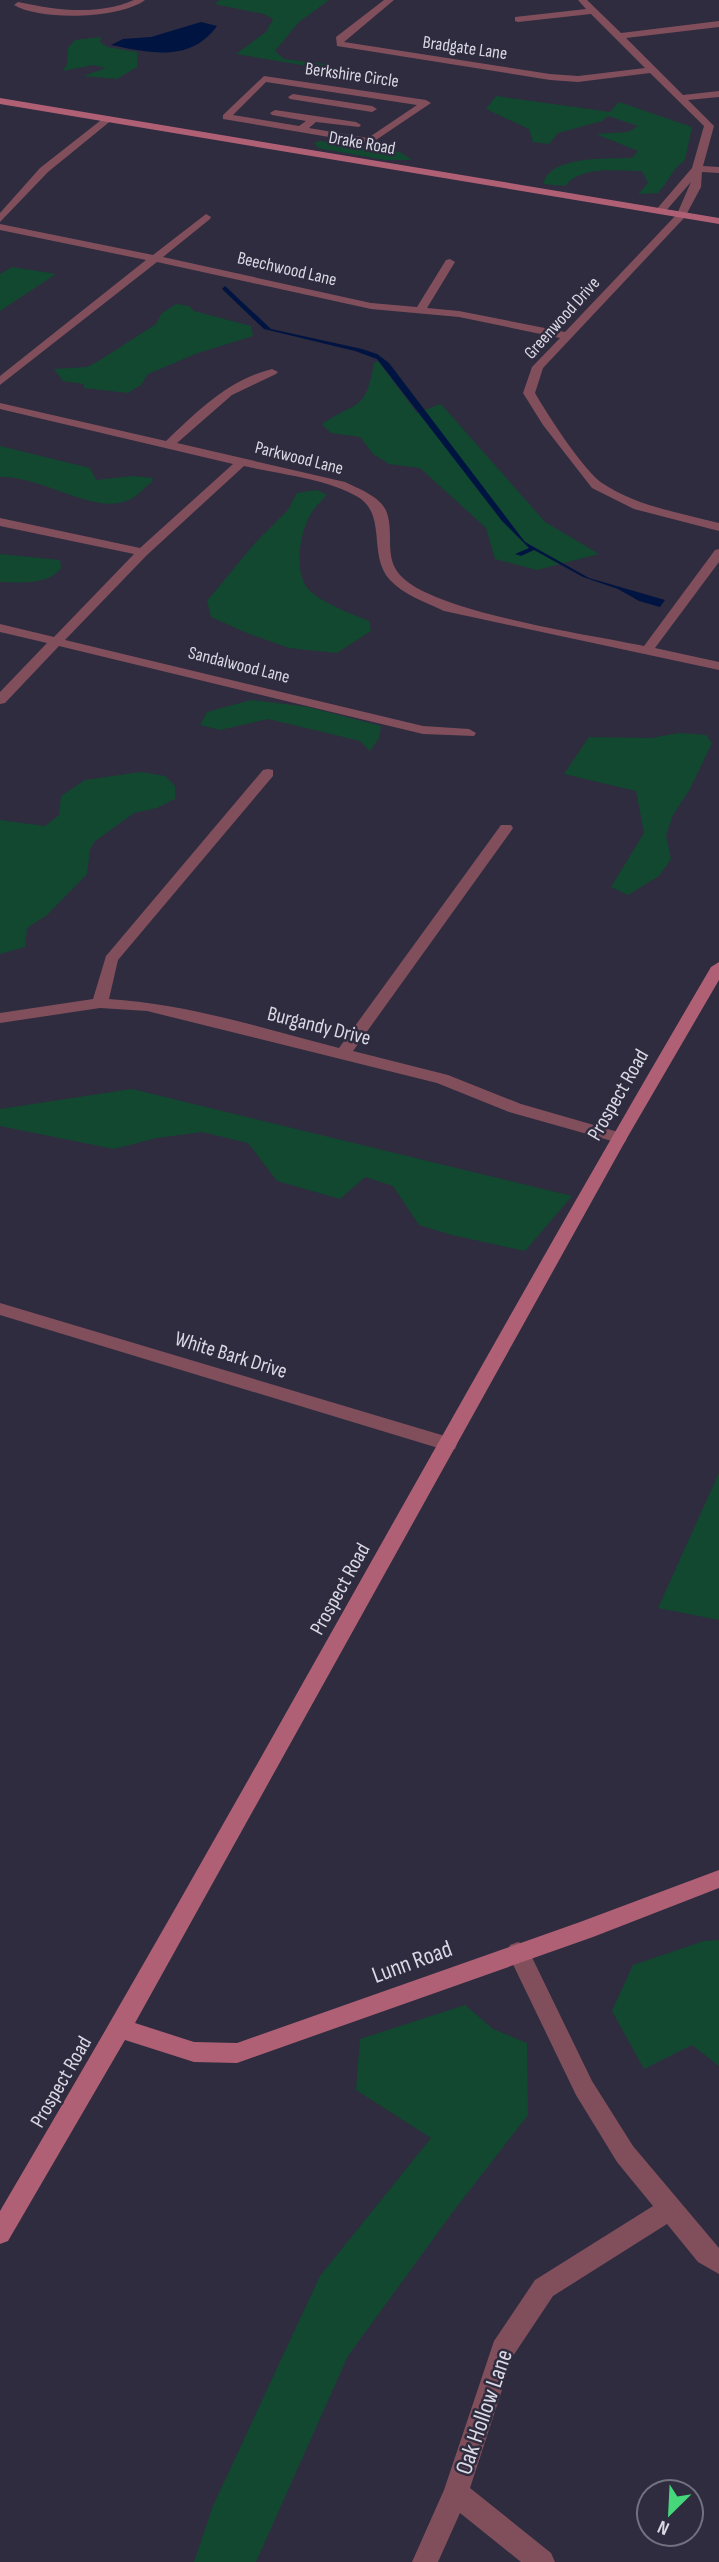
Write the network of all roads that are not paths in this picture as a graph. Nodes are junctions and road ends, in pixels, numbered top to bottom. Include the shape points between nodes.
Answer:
1 (141, 0) edge
2 (390, 0) edge
3 (582, 0) edge
4 (18, 5) dead end
5 (592, 11) junction
6 (518, 19) dead end
7 (719, 24) edge
8 (621, 36) junction
9 (653, 70) junction
10 (346, 90) junction
11 (719, 93) edge
12 (293, 97) dead end
13 (683, 98) junction
14 (0, 101) edge
15 (332, 103) junction
16 (372, 109) dead end
17 (275, 113) dead end
18 (108, 119) junction
19 (314, 119) junction
20 (356, 125) dead end
21 (280, 127) junction
22 (301, 131) junction
23 (318, 133) junction
24 (261, 145) junction
25 (300, 151) junction
26 (697, 169) junction
27 (719, 170) edge
28 (660, 211) junction
29 (681, 215) junction
30 (206, 216) dead end
31 (0, 219) edge
32 (719, 221) edge
33 (0, 227) edge
34 (153, 258) junction
35 (450, 262) dead end
36 (419, 310) junction
37 (568, 336) junction
38 (272, 372) dead end
39 (0, 383) edge
40 (0, 406) edge
41 (168, 445) junction
42 (242, 462) junction
43 (0, 522) edge
44 (719, 527) edge
45 (144, 552) junction
46 (719, 553) edge
47 (0, 628) edge
48 (58, 642) junction
49 (646, 652) junction
50 (719, 666) edge
51 (0, 700) edge
52 (469, 733) dead end
53 (268, 774) dead end
54 (506, 828) dead end
55 (719, 967) edge
56 (100, 1003) junction
57 (0, 1018) edge
58 (343, 1054) junction
59 (619, 1138) junction
60 (0, 1309) edge
61 (448, 1444) junction
62 (719, 1879) edge
63 (518, 1952) junction
64 (120, 2028) junction
65 (669, 2209) junction
66 (0, 2233) edge
67 (719, 2262) edge
68 (456, 2493) junction
69 (425, 2562) edge
70 (542, 2562) edge

1 - 4 street via 82,13
2 - 9 street, Bradgate Lane via 339,39 340,44 550,77 578,79
3 - 5 street
5 - 6 street
5 - 8 street
7 - 8 street
8 - 9 street
9 - 13 street
10 - 15 street
10 - 21 street, Berkshire Circle via 264,79 226,117
10 - 23 street, Berkshire Circle via 426,103 370,141
11 - 13 street
12 - 15 street
13 - 26 street, Greenwood Drive via 709,126
14 - 18 street, Drake Road
15 - 16 street
17 - 19 street
18 - 24 street, Drake Road
18 - 31 street via 44,170
19 - 20 street
19 - 22 street
21 - 22 street
21 - 24 street
22 - 23 street
23 - 25 street
24 - 25 street, Drake Road
25 - 28 street, Drake Road
26 - 27 street
26 - 28 street
26 - 29 street, Greenwood Drive via 696,187
28 - 29 street, Drake Road
29 - 32 street, Drake Road
29 - 37 street, Greenwood Drive
30 - 34 street
33 - 34 street, Beechwood Lane
34 - 36 street, Beechwood Lane via 371,306
34 - 39 street
35 - 36 street
36 - 37 street, Beechwood Lane
37 - 44 street, Greenwood Drive via 538,368 529,393 555,434 596,485 638,506
38 - 41 street via 218,398
40 - 41 street, Parkwood Lane
41 - 42 street, Parkwood Lane
42 - 45 street
42 - 49 street, Parkwood Lane via 341,485 364,495 381,513 381,554 388,569 414,593 449,608
43 - 45 street
45 - 48 street
46 - 49 street
47 - 48 street, Sandalwood Lane
48 - 51 street
48 - 52 street, Sandalwood Lane via 424,730
49 - 50 street, Parkwood Lane
53 - 56 street via 111,959
54 - 58 street
55 - 59 street, Prospect Road
56 - 57 street, Burgandy Drive
56 - 58 street, Burgandy Drive via 196,1016
58 - 59 street, Burgandy Drive via 442,1079 515,1108
59 - 61 street, Prospect Road
60 - 61 street, White Bark Drive
61 - 64 street, Prospect Road
62 - 63 street, Lunn Road
63 - 64 street, Lunn Road via 237,2053 194,2052
63 - 65 street via 584,2088 625,2154
64 - 66 street, Prospect Road
65 - 67 street
65 - 68 street, Oak Hollow Lane via 544,2288 503,2350
68 - 69 street, Oak Hollow Lane
68 - 70 street

